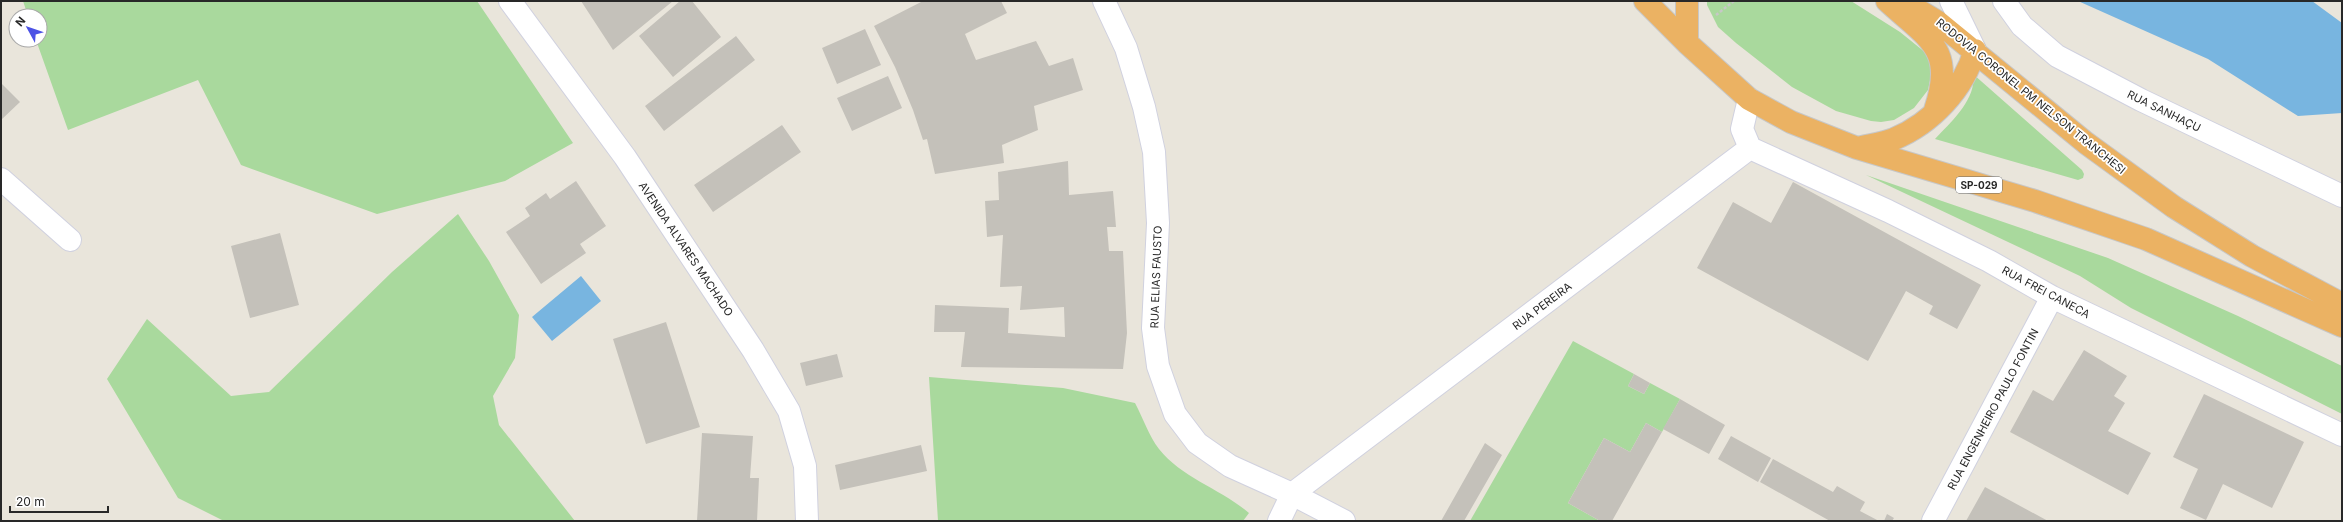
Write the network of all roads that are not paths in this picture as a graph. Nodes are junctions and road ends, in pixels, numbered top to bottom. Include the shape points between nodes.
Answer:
1 (510, 1) edge
2 (1104, 1) edge
3 (1645, 1) edge
4 (1687, 1) edge
5 (1887, 1) edge
6 (1903, 1) edge
7 (1952, 1) edge
8 (2004, 1) edge
9 (1687, 43) junction
10 (1975, 50) junction
11 (1749, 99) junction
12 (1935, 111) junction
13 (1750, 148) junction
14 (1857, 148) junction
15 (1, 179) edge
16 (2342, 196) edge
17 (70, 240) dead end
18 (2052, 297) junction
19 (2342, 304) edge
20 (2342, 326) edge
21 (2342, 435) edge
22 (1292, 494) junction
23 (807, 521) edge
24 (1279, 521) edge
25 (1344, 521) edge
26 (1933, 521) edge

1 - 23 street, AVENIDA ALVARES MACHADO via 625,157 753,350 789,411 805,466
2 - 22 street, RUA ELIAS FAUSTO via 1126,48 1144,107 1154,152 1158,223 1153,328 1158,366 1175,414 1197,443 1230,466
3 - 9 highway, SP-029
4 - 9 highway
5 - 12 highway via 1936,46 1944,78
6 - 10 highway, RODOVIA CORONEL PM NELSON TRANCHESI via 1938,22
7 - 10 street
8 - 16 street, RUA SANHAÇU via 2022,26 2057,56 2141,100
9 - 11 highway, SP-029
10 - 12 highway via 1970,68 1963,79 1948,100
10 - 19 highway, RODOVIA CORONEL PM NELSON TRANCHESI via 2086,143 2174,207 2252,256
11 - 13 street via 1742,129
11 - 14 highway, SP-029 via 1791,122
12 - 14 highway via 1923,122 1894,139
13 - 18 street, RUA FREI CANECA via 1888,211 1989,261
13 - 22 street, RUA PEREIRA
14 - 20 highway, SP-029 via 2035,201 2146,239
15 - 17 street
18 - 21 street, RUA FREI CANECA
18 - 26 street, RUA ENGENHEIRO PAULO FONTIN
22 - 24 street
22 - 25 street, RUA ELIAS FAUSTO

